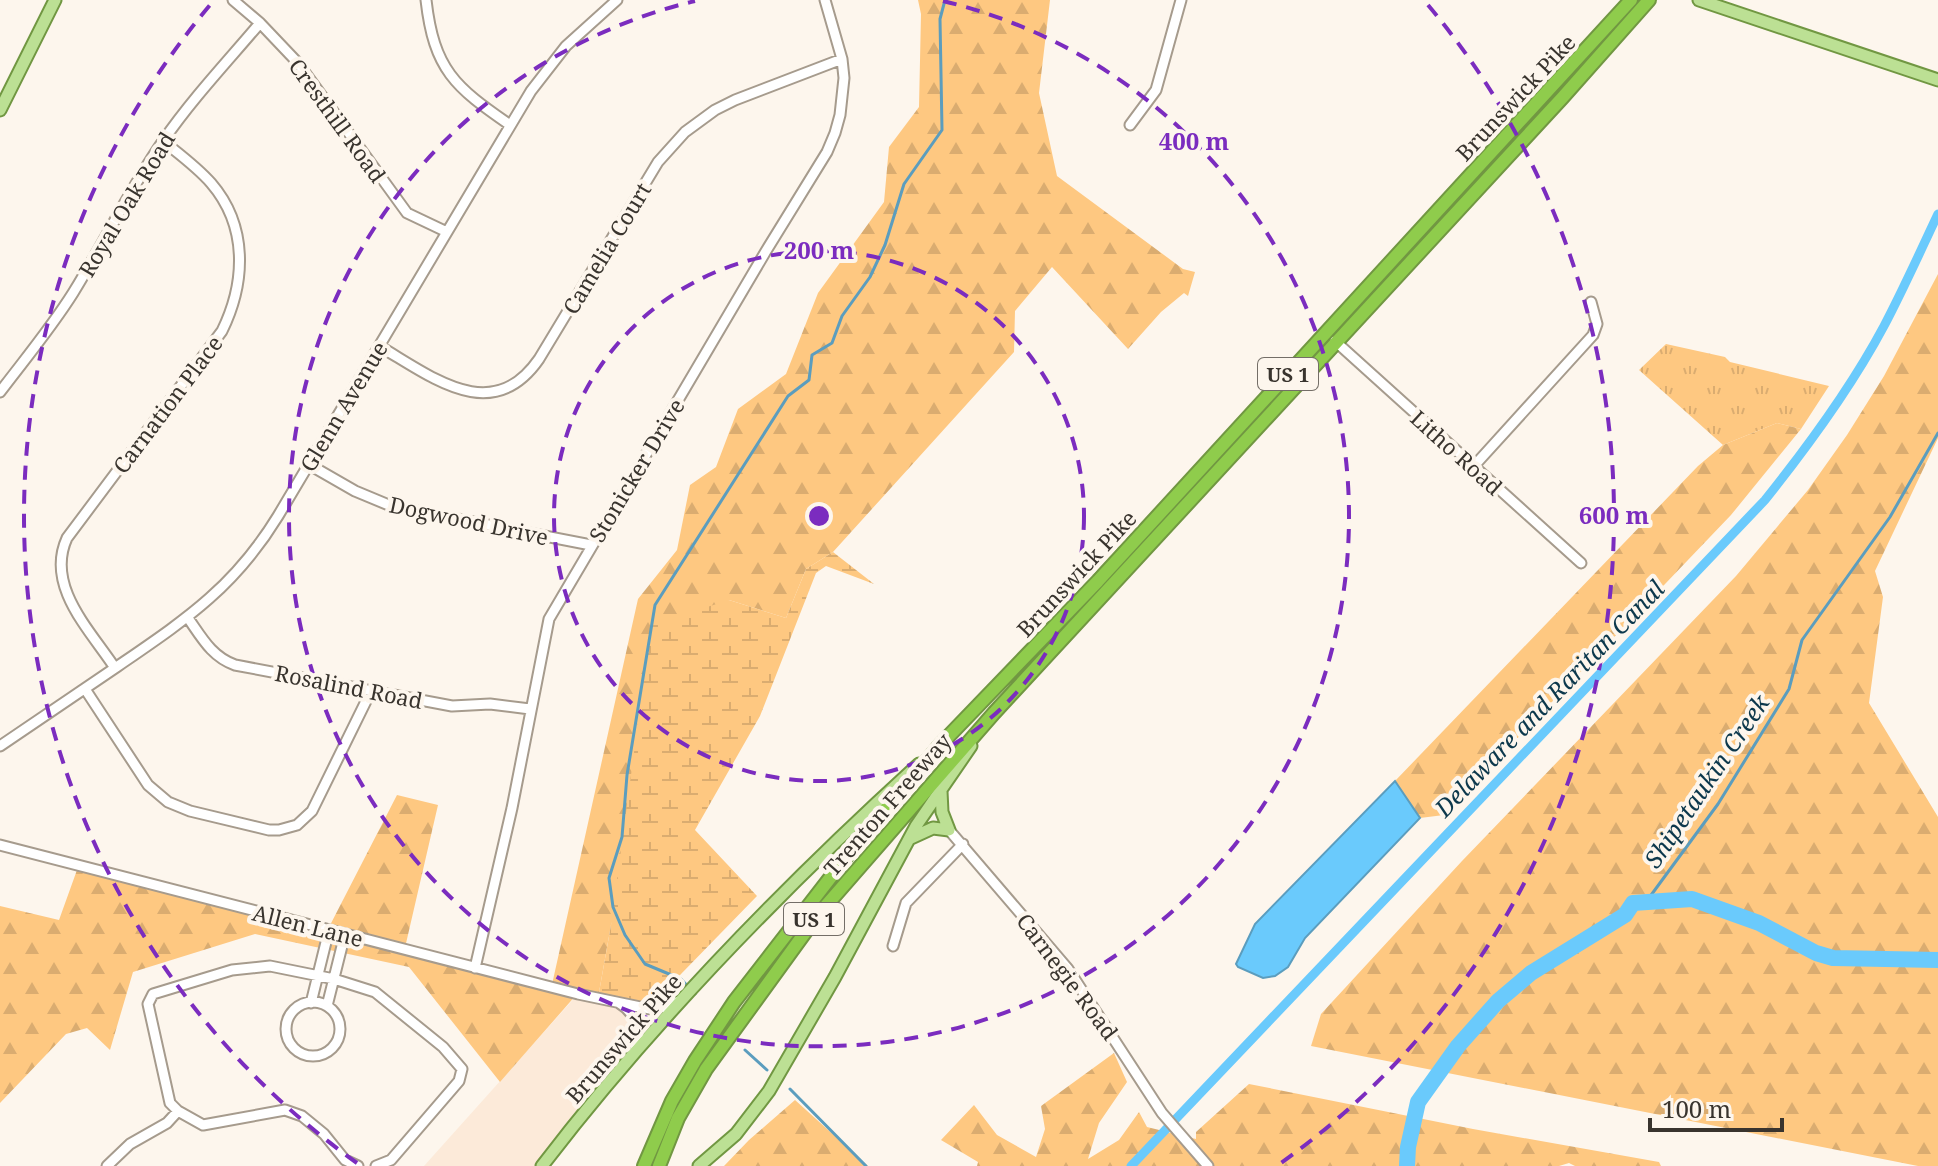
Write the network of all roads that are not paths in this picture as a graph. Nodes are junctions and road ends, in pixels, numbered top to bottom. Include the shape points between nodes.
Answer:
1 (55, 0) edge
2 (233, 0) edge
3 (426, 0) edge
4 (617, 0) edge
5 (825, 0) edge
6 (1181, 0) edge
7 (1631, 0) edge
8 (1649, 0) edge
9 (1699, 0) edge
10 (260, 23) junction
11 (842, 59) junction
12 (1938, 80) edge
13 (0, 110) edge
14 (510, 125) junction
15 (1130, 125) dead end
16 (163, 141) junction
17 (447, 232) junction
18 (1591, 302) dead end
19 (1335, 341) junction
20 (379, 346) junction
21 (0, 392) edge
22 (308, 464) junction
23 (1474, 466) junction
24 (591, 545) junction
25 (1581, 563) dead end
26 (188, 618) junction
27 (115, 668) junction
28 (85, 689) junction
29 (371, 691) junction
30 (530, 709) junction
31 (994, 713) junction
32 (2, 741) edge
33 (941, 744) junction
34 (941, 790) junction
35 (949, 830) junction
36 (909, 839) junction
37 (963, 844) junction
38 (0, 845) edge
39 (329, 930) junction
40 (345, 934) junction
41 (893, 946) dead end
42 (475, 968) junction
43 (318, 975) junction
44 (334, 979) junction
45 (684, 997) junction
46 (616, 1002) junction
47 (311, 1003) junction
48 (327, 1006) junction
49 (633, 1055) junction
50 (178, 1111) junction
51 (644, 1165) edge
52 (107, 1166) edge
53 (358, 1166) edge
54 (376, 1166) edge
55 (542, 1166) edge
56 (659, 1166) edge
57 (699, 1166) edge
58 (1208, 1166) edge

1 - 13 main road
2 - 10 street, Cresthill Road
3 - 14 street via 433,43 447,72 469,97
4 - 14 street, Glenn Avenue via 566,46
5 - 11 street, Stonicker Drive
6 - 15 street via 1156,90
7 - 33 highway, Brunswick Pike / US 1 via 1098,581
8 - 19 highway, Brunswick Pike / US 1
9 - 12 main road
10 - 16 street, Royal Oak Road
10 - 17 street, Cresthill Road via 313,81 400,205 416,219
11 - 20 street, Camelia Court via 735,100 685,132 658,162 539,359 512,385 487,393 464,391
11 - 24 street, Stonicker Drive via 840,115 827,152
14 - 17 street, Glenn Avenue
16 - 21 street, Royal Oak Road via 74,291
16 - 27 street, Carnation Place via 221,196 237,235 240,276 222,331 62,548 59,570 65,592
17 - 20 street, Glenn Avenue
18 - 23 street via 1597,324 1593,335
19 - 23 street, Litho Road
19 - 31 highway, Brunswick Pike / US 1
20 - 22 street, Glenn Avenue
22 - 24 street, Dogwood Drive via 391,506
22 - 26 street, Glenn Avenue via 249,559
23 - 25 street, Litho Road
24 - 30 street, Stonicker Drive via 549,619
26 - 27 street, Glenn Avenue
26 - 29 street, Rosalind Road via 211,651 227,662
27 - 28 street, Glenn Avenue
28 - 29 street via 148,785 168,802 279,830 297,825 312,811
28 - 32 street, Glenn Avenue
29 - 30 street, Rosalind Road via 452,706
30 - 42 street, Stonicker Drive
31 - 34 main road, Brunswick Pike
31 - 56 highway, Trenton Freeway / US 1 via 817,916 706,1069
33 - 45 main road, Brunswick Pike
33 - 51 highway, Trenton Freeway / US 1 via 734,1002 672,1101
34 - 35 main road
34 - 36 main road, Brunswick Pike
35 - 36 main road via 933,828
35 - 37 street, Carnegie Road
36 - 57 main road, Brunswick Pike via 769,1091 736,1134
37 - 41 street via 906,903
37 - 58 street, Carnegie Road via 1087,994 1162,1113
38 - 39 street, Allen Lane
39 - 40 street, Allen Lane
39 - 43 street
40 - 42 street, Allen Lane
40 - 44 street
42 - 46 street, Allen Lane
43 - 44 street
43 - 47 street
43 - 50 street via 270,966 232,970 153,994 148,1004 151,1020 170,1103
44 - 48 street
44 - 54 street via 388,1001 462,1069 459,1081 391,1160
45 - 46 street, Allen Lane via 656,1009
45 - 49 main road, Brunswick Pike
46 - 49 street via 636,1021 639,1038
47 - 48 street
47 - 48 street via 294,1010 286,1025 294,1049 310,1056 328,1052 339,1038 338,1020
49 - 55 main road, Brunswick Pike
50 - 52 street
50 - 53 street via 203,1125 285,1110 302,1116 345,1160

